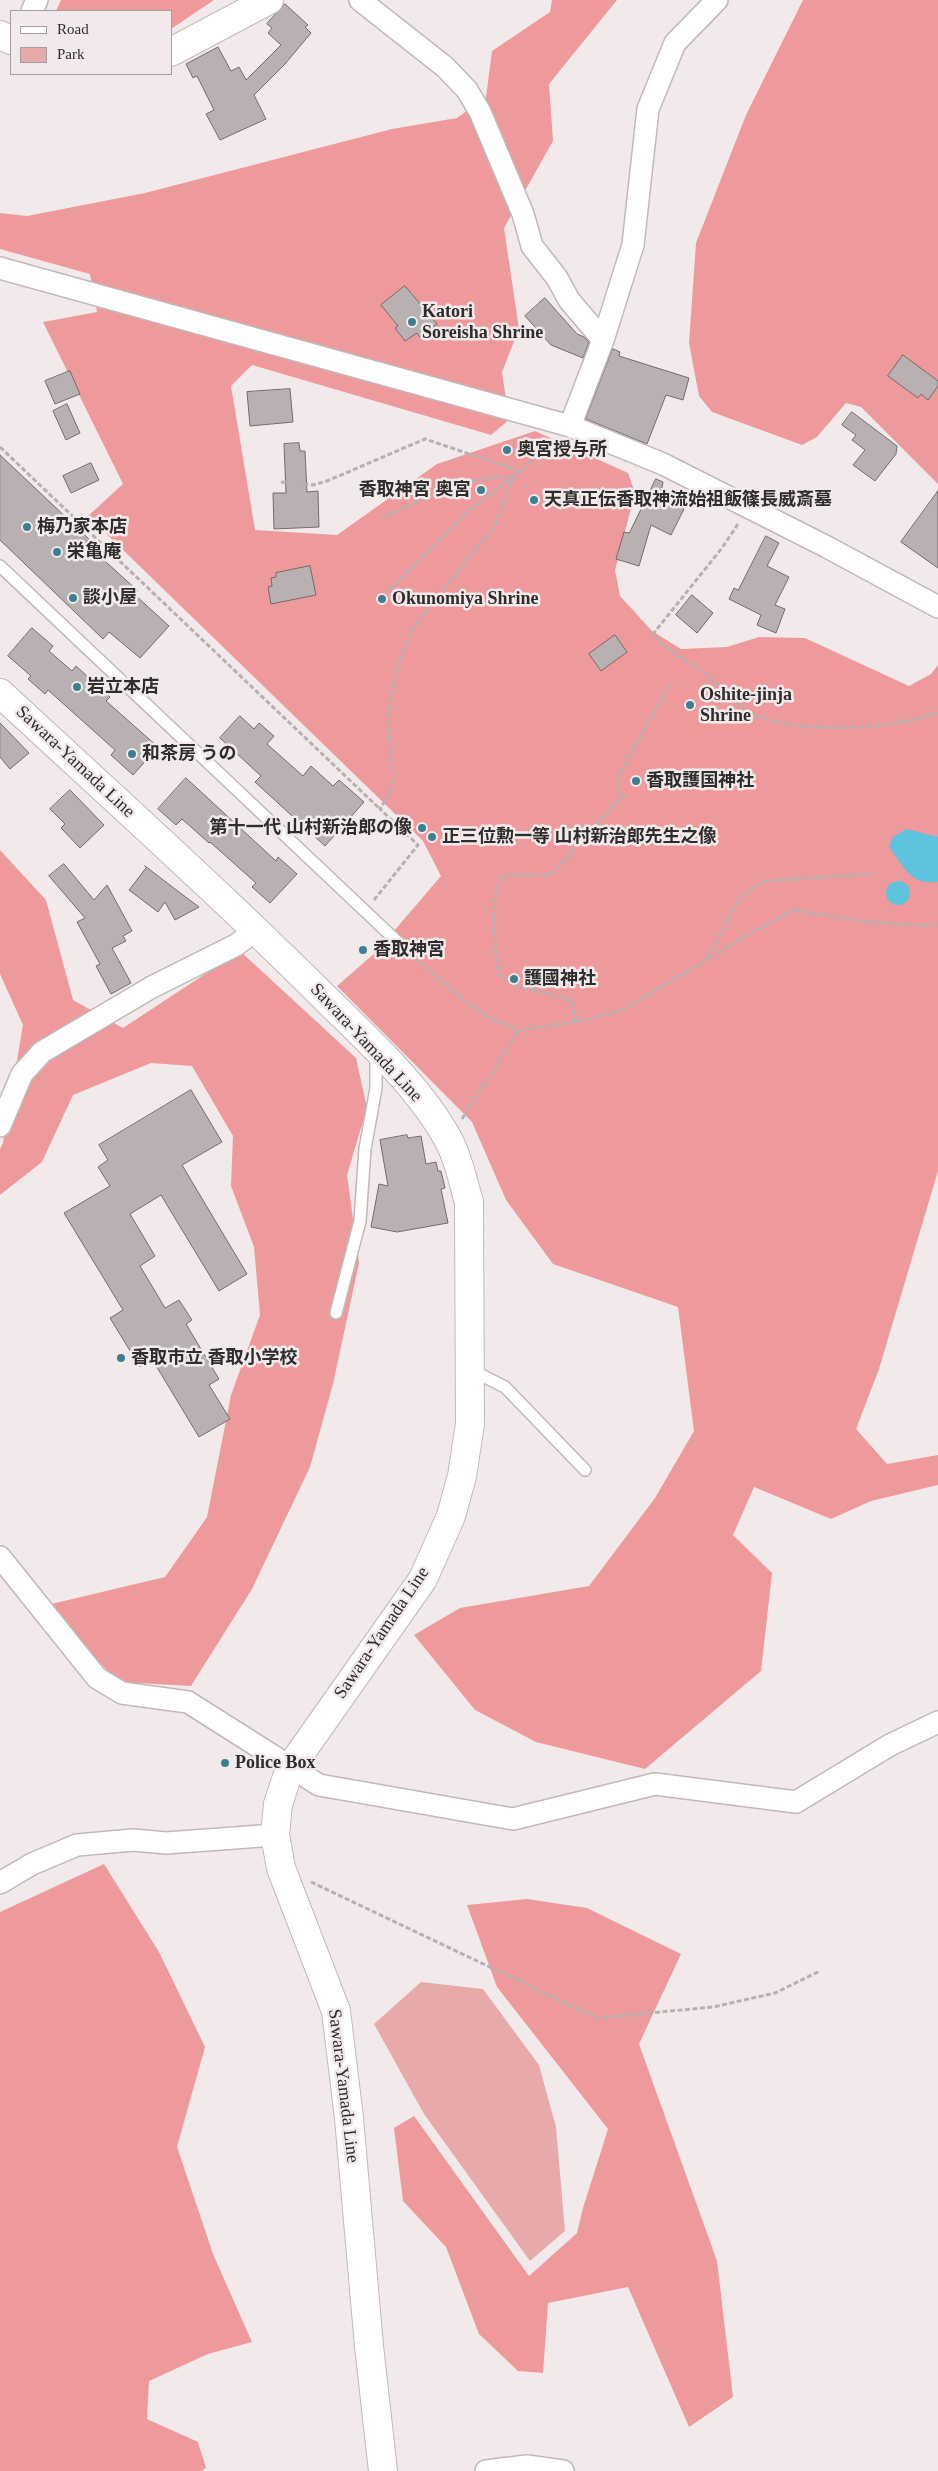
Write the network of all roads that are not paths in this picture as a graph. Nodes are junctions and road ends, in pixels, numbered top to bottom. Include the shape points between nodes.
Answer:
1 (269, 0) edge
2 (360, 0) edge
3 (717, 0) edge
4 (172, 51) edge
5 (0, 268) edge
6 (603, 340) junction
7 (570, 426) junction
8 (0, 566) edge
9 (938, 607) edge
10 (0, 693) edge
11 (256, 930) junction
12 (407, 950) road end
13 (376, 1049) junction
14 (0, 1126) edge
15 (336, 1313) dead end
16 (471, 1370) junction
17 (585, 1470) dead end
18 (0, 1558) edge
19 (938, 1722) edge
20 (290, 1768) junction
21 (275, 1834) junction
22 (0, 1883) edge
23 (383, 2471) edge
24 (486, 2471) edge
25 (563, 2471) edge

1 - 4 main road
2 - 6 street via 445,67 467,90 480,112 519,204 532,246 557,278 569,300
3 - 6 street via 675,43 648,109 633,245
5 - 7 street
6 - 7 street
7 - 9 street via 662,464
8 - 12 lane
10 - 11 main road, Sawara-Yamada Line
11 - 13 main road, Sawara-Yamada Line
11 - 14 street via 236,945 152,987 42,1052 22,1074
13 - 15 lane via 376,1088 365,1149 360,1222
13 - 16 main road, Sawara-Yamada Line via 421,1100 449,1141 469,1202
16 - 17 lane via 505,1388
16 - 20 main road, Sawara-Yamada Line via 470,1424 462,1476 451,1516 423,1579
18 - 20 street via 97,1678 122,1693 188,1702
19 - 20 street via 890,1745 796,1802 655,1784 513,1819 319,1786
20 - 21 main road, Sawara-Yamada Line via 278,1804
21 - 22 street via 166,1843 133,1840 77,1845 32,1864
21 - 23 main road, Sawara-Yamada Line via 281,1868 336,2011
24 - 25 street via 528,2466

